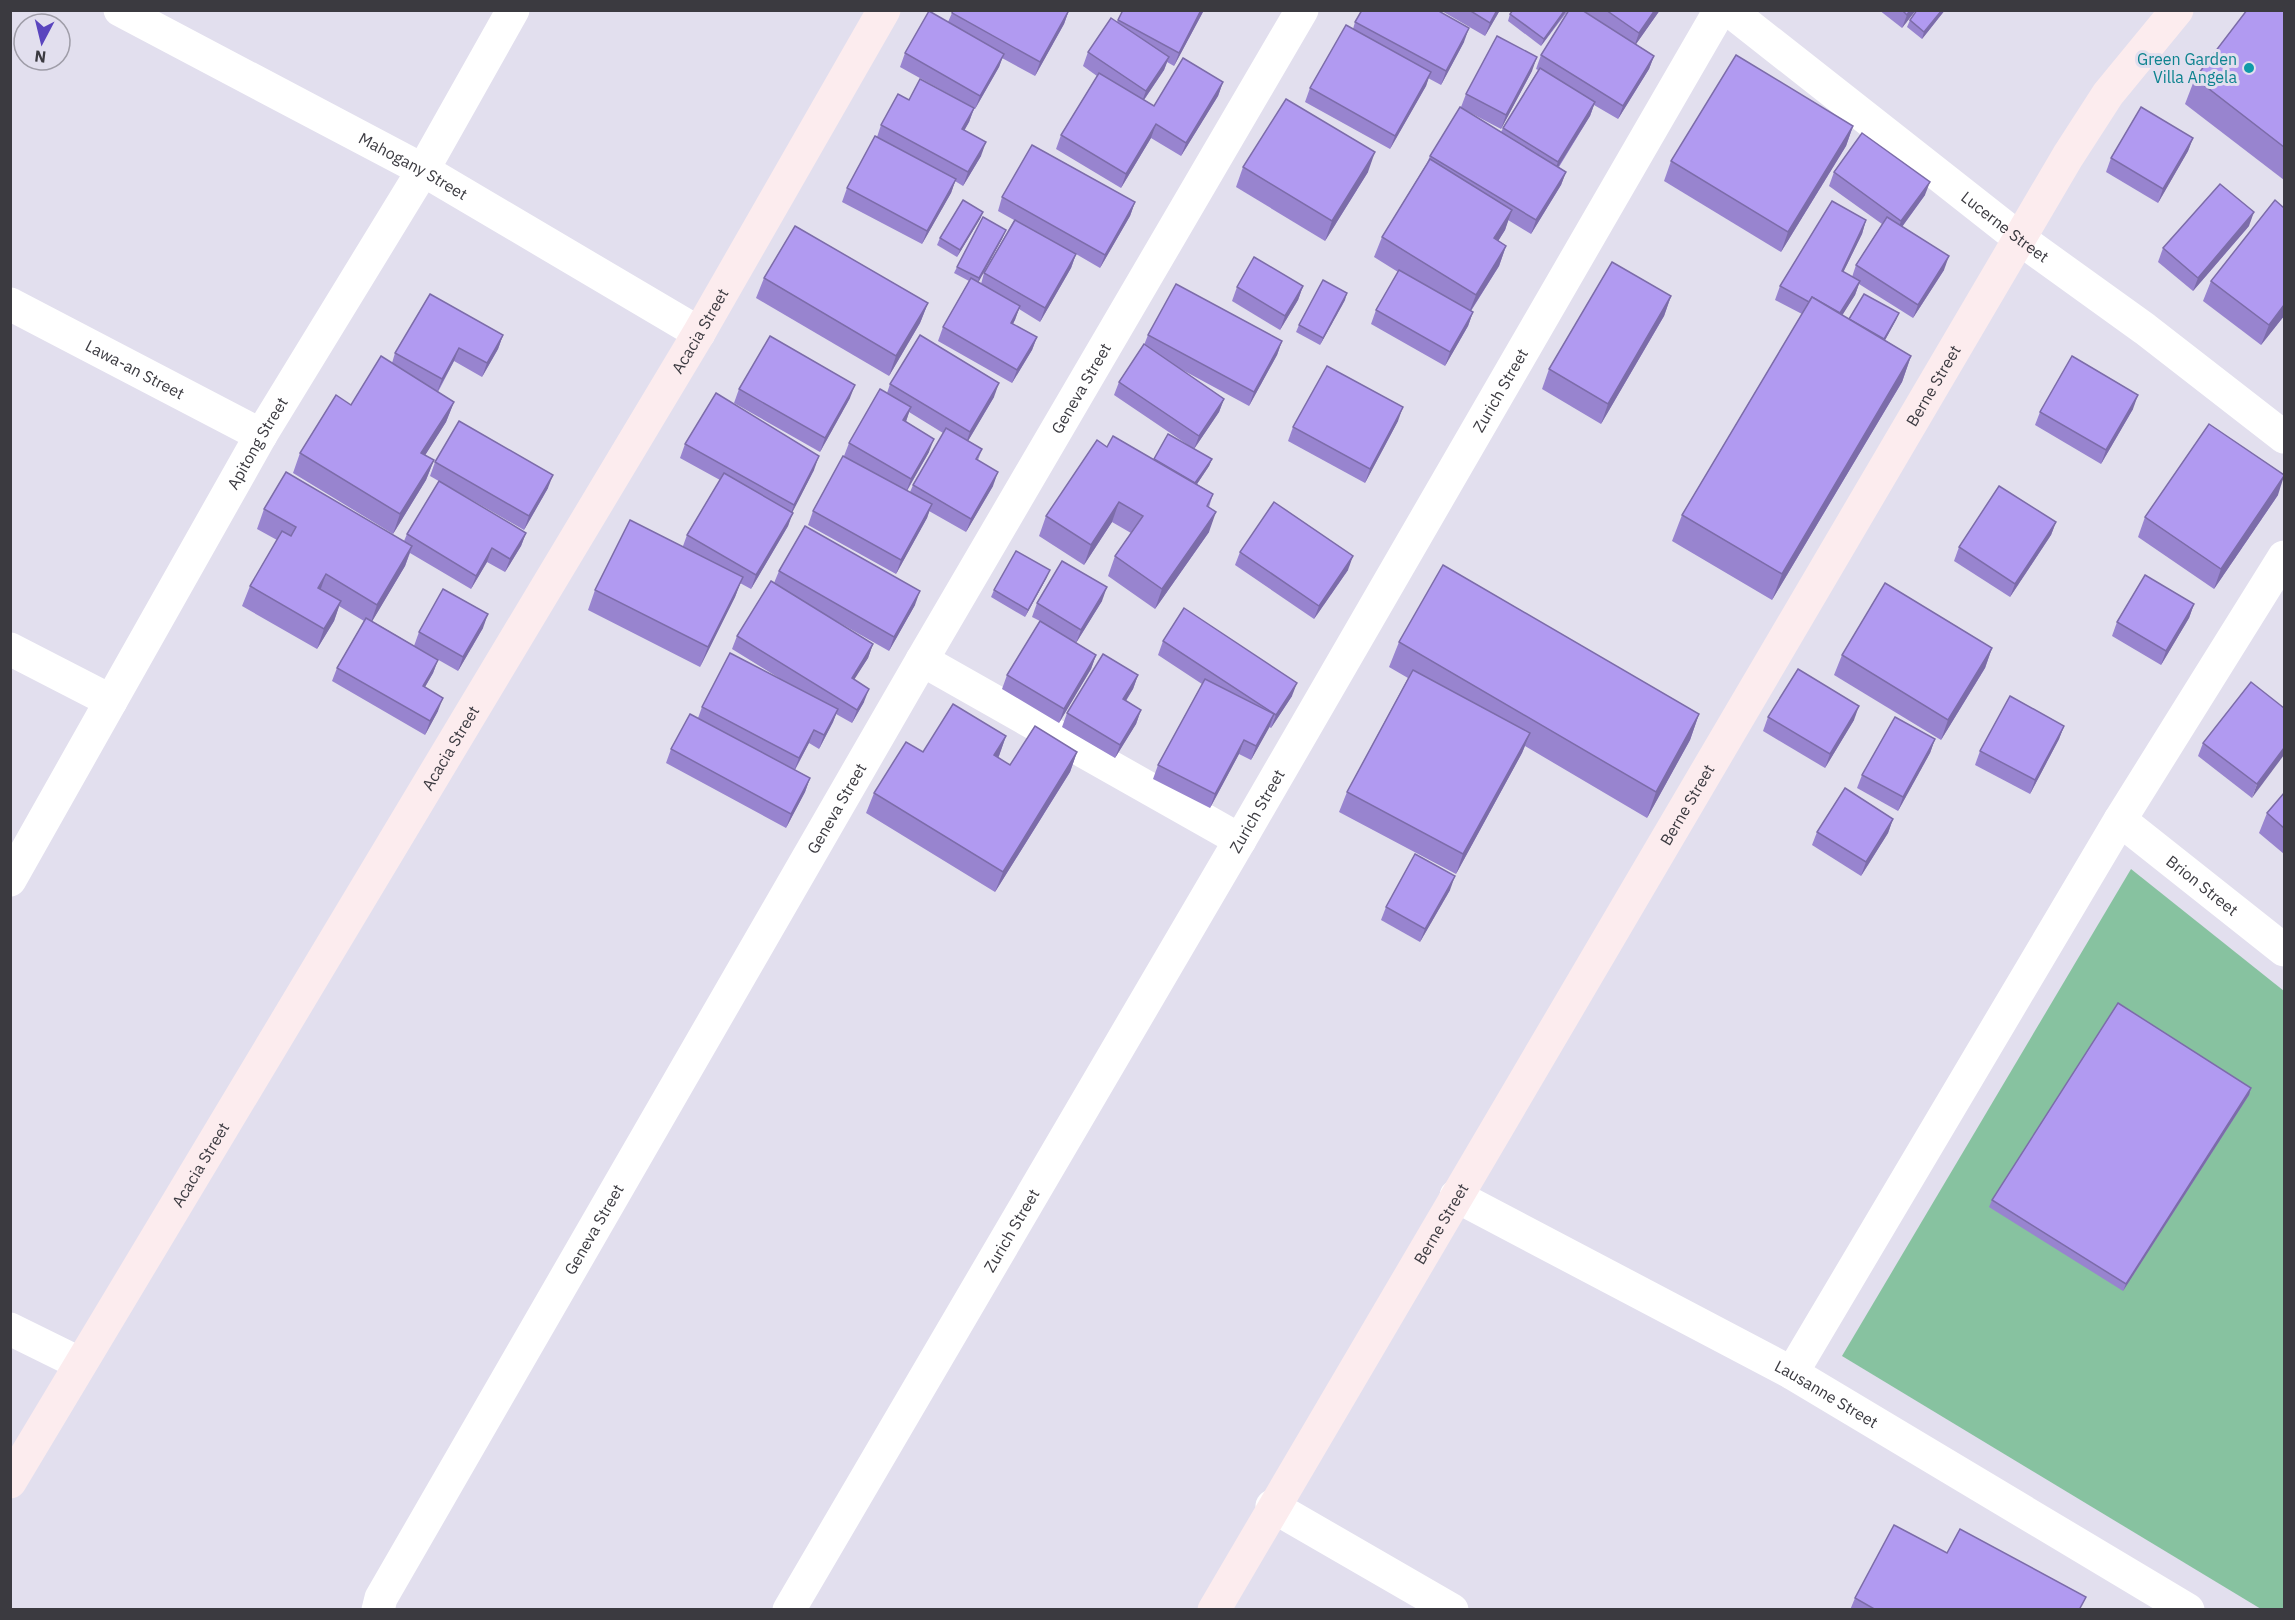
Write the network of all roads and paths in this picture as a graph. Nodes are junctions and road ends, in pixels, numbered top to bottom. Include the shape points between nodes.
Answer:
1 (120, 10) edge
2 (513, 10) edge
3 (884, 10) edge
4 (1302, 10) edge
5 (1720, 10) edge
6 (1729, 10) edge
7 (2176, 10) edge
8 (423, 170) junction
9 (2020, 239) junction
10 (10, 304) edge
11 (699, 333) junction
12 (261, 435) junction
13 (2284, 437) edge
14 (2284, 557) edge
15 (10, 649) edge
16 (921, 660) junction
17 (111, 701) junction
18 (2120, 820) junction
19 (1240, 840) junction
20 (10, 880) edge
21 (2284, 950) edge
22 (1456, 1196) junction
23 (10, 1329) edge
24 (80, 1363) junction
25 (1792, 1372) junction
26 (10, 1482) edge
27 (1272, 1506) junction
28 (378, 1610) edge
29 (789, 1610) edge
30 (1214, 1610) edge
31 (1452, 1610) edge
32 (2188, 1610) edge

1 - 8 street, Mahogany Street
2 - 8 street, Apitong Street
3 - 11 street, Acacia Street
4 - 16 street, Geneva Street
5 - 19 street, Zurich Street
6 - 9 street, Lucerne Street
7 - 9 street, Berne Street via 2108,94
8 - 11 street, Mahogany Street
8 - 12 street, Apitong Street
9 - 13 street, Lucerne Street
9 - 22 street, Berne Street
10 - 12 street, Lawa-an Street
11 - 24 street, Acacia Street
12 - 17 street, Apitong Street
14 - 18 street
15 - 17 street
16 - 19 street
16 - 28 street, Geneva Street via 381,1598
17 - 20 street, Apitong Street
18 - 21 street, Brion Street
18 - 25 street
19 - 29 street, Zurich Street
22 - 25 street, Lausanne Street
22 - 27 street, Berne Street
23 - 24 street
24 - 26 street, Acacia Street
25 - 32 street, Lausanne Street
27 - 30 street, Berne Street
27 - 31 street

